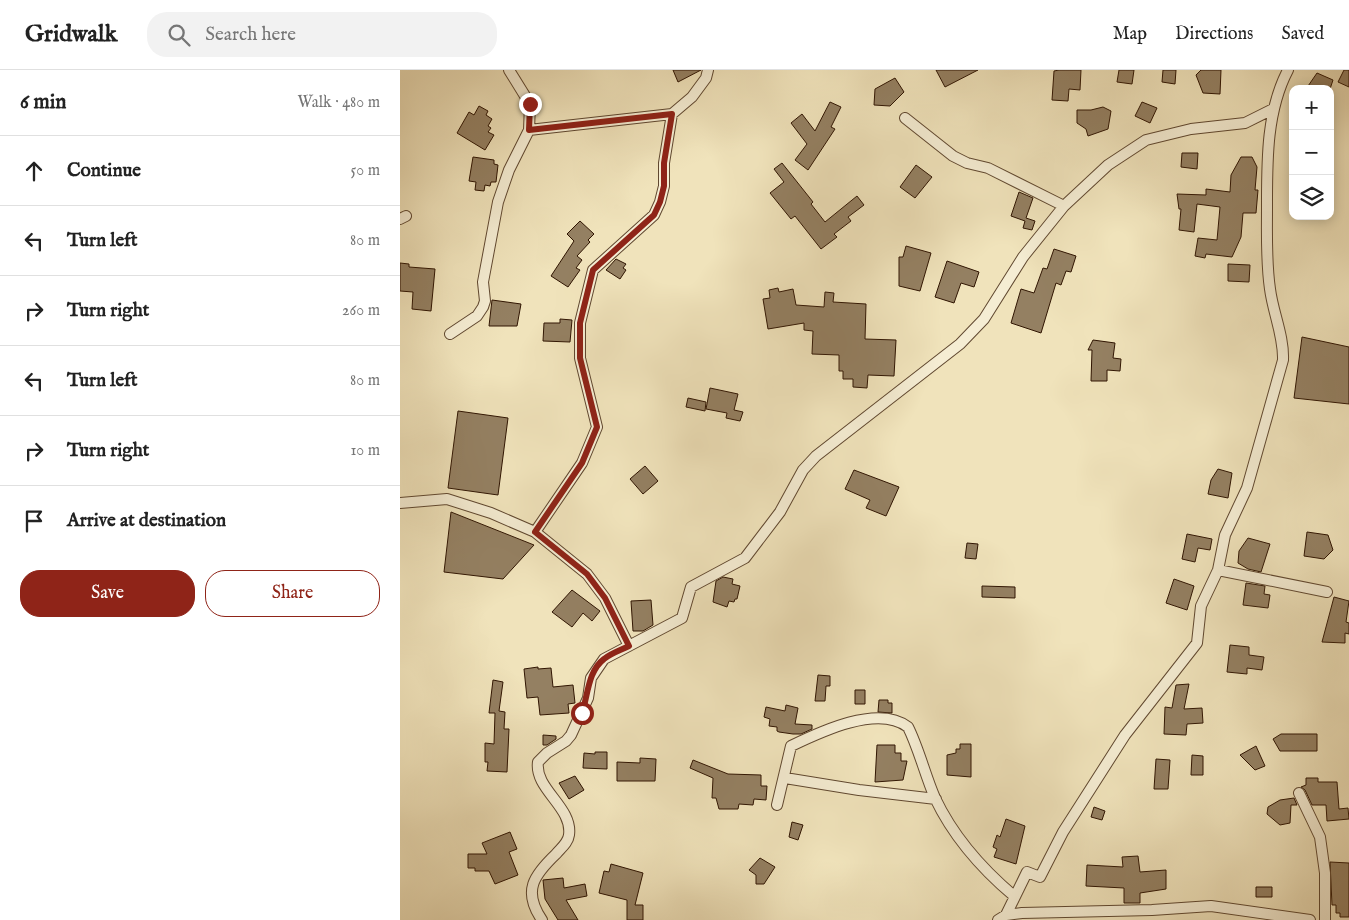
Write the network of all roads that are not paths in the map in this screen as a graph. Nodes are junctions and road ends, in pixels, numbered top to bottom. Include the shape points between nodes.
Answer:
1 (509, 70) edge
2 (708, 70) edge
3 (1288, 70) edge
4 (1273, 109) junction
5 (672, 114) junction
6 (905, 118) dead end
7 (529, 130) junction
8 (1064, 206) junction
9 (450, 334) dead end
10 (400, 503) edge
11 (535, 532) junction
12 (1218, 570) junction
13 (1327, 592) dead end
14 (629, 646) junction
15 (785, 778) junction
16 (1299, 793) dead end
17 (936, 799) junction
18 (777, 805) dead end
19 (1014, 896) junction
20 (1002, 918) edge
21 (542, 920) edge
22 (1310, 920) edge
23 (1325, 920) edge

1 - 7 street via 530,104
2 - 5 street via 692,97
3 - 4 street
4 - 8 street via 1245,123 1191,129 1146,140 1108,165
4 - 12 street via 1267,169 1266,249 1270,291 1284,347 1283,360 1247,488 1225,536
5 - 7 street
5 - 11 street via 664,163 664,186 657,209 644,225 593,270 580,323 580,358 597,427 582,463
6 - 8 street via 953,156 988,168
7 - 9 street via 509,170 498,202 483,282 483,307 477,316
8 - 14 street via 1022,257 984,319 960,344 816,456 745,558 691,587 682,618
10 - 11 street via 447,499
11 - 14 street via 587,574 605,598
12 - 13 street
12 - 19 street via 1201,606 1197,643 1125,735 1063,832 1040,877 1027,872
14 - 21 street via 604,659 596,668 588,698 571,735 538,762 538,776 563,813 569,832 567,842 542,867 532,885 532,900
15 - 17 street
15 - 17 street via 791,746 858,720 877,718 908,726
15 - 18 street
16 - 23 street via 1320,837 1325,873
17 - 19 street via 974,858
19 - 20 street
20 - 22 street via 1022,912 1212,906

